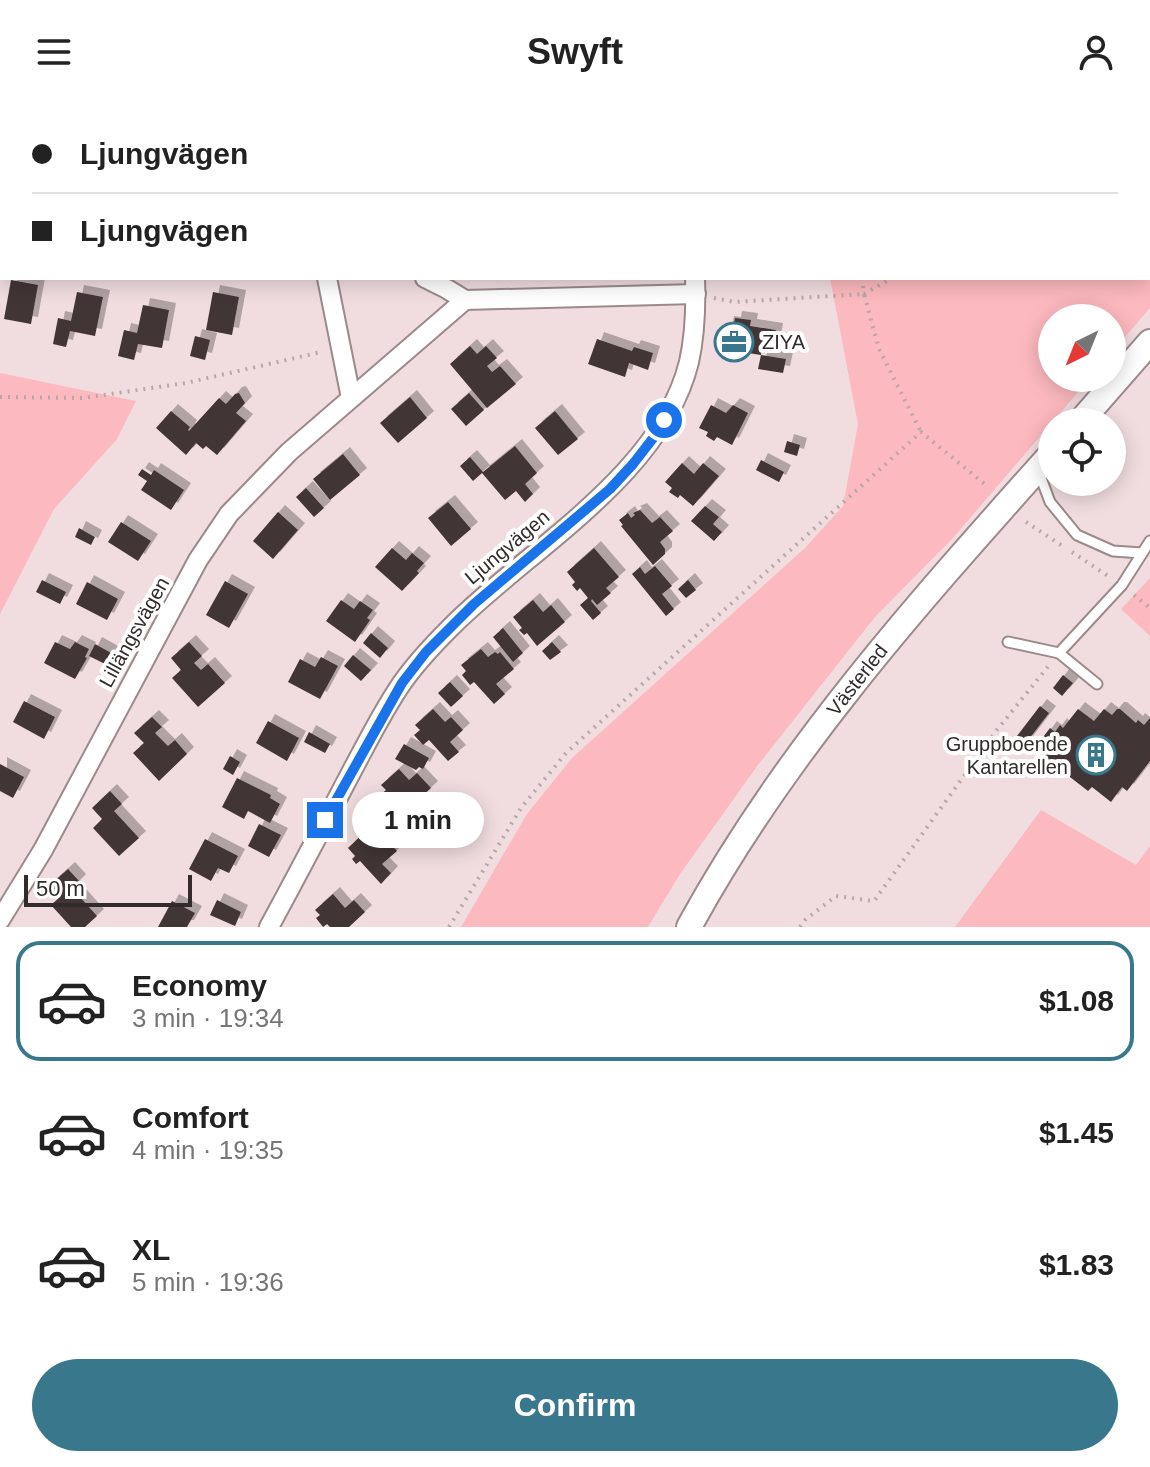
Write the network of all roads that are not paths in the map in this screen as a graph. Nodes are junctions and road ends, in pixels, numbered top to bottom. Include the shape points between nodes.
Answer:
1 (327, 280) edge
2 (429, 280) edge
3 (695, 286) edge
4 (465, 300) junction
5 (1149, 344) edge
6 (351, 398) junction
7 (1092, 408) edge
8 (1038, 469) edge
9 (1049, 496) edge
10 (1150, 541) edge
11 (1142, 553) junction
12 (1008, 642) dead end
13 (1059, 653) junction
14 (1097, 684) dead end
15 (0, 920) edge
16 (269, 927) edge
17 (689, 927) edge

1 - 6 street
2 - 4 street
3 - 4 street
3 - 16 street, Ljungvägen via 688,364 654,437 610,489 474,604 426,652 364,749
4 - 6 street, Lillängsvägen
5 - 7 street
6 - 15 street, Lillängsvägen via 229,514 198,560
8 - 17 street, Västerled via 909,615 829,716 750,824
9 - 11 lane via 1077,535 1113,551
10 - 11 lane
11 - 13 lane via 1122,585
12 - 13 lane
13 - 14 lane

